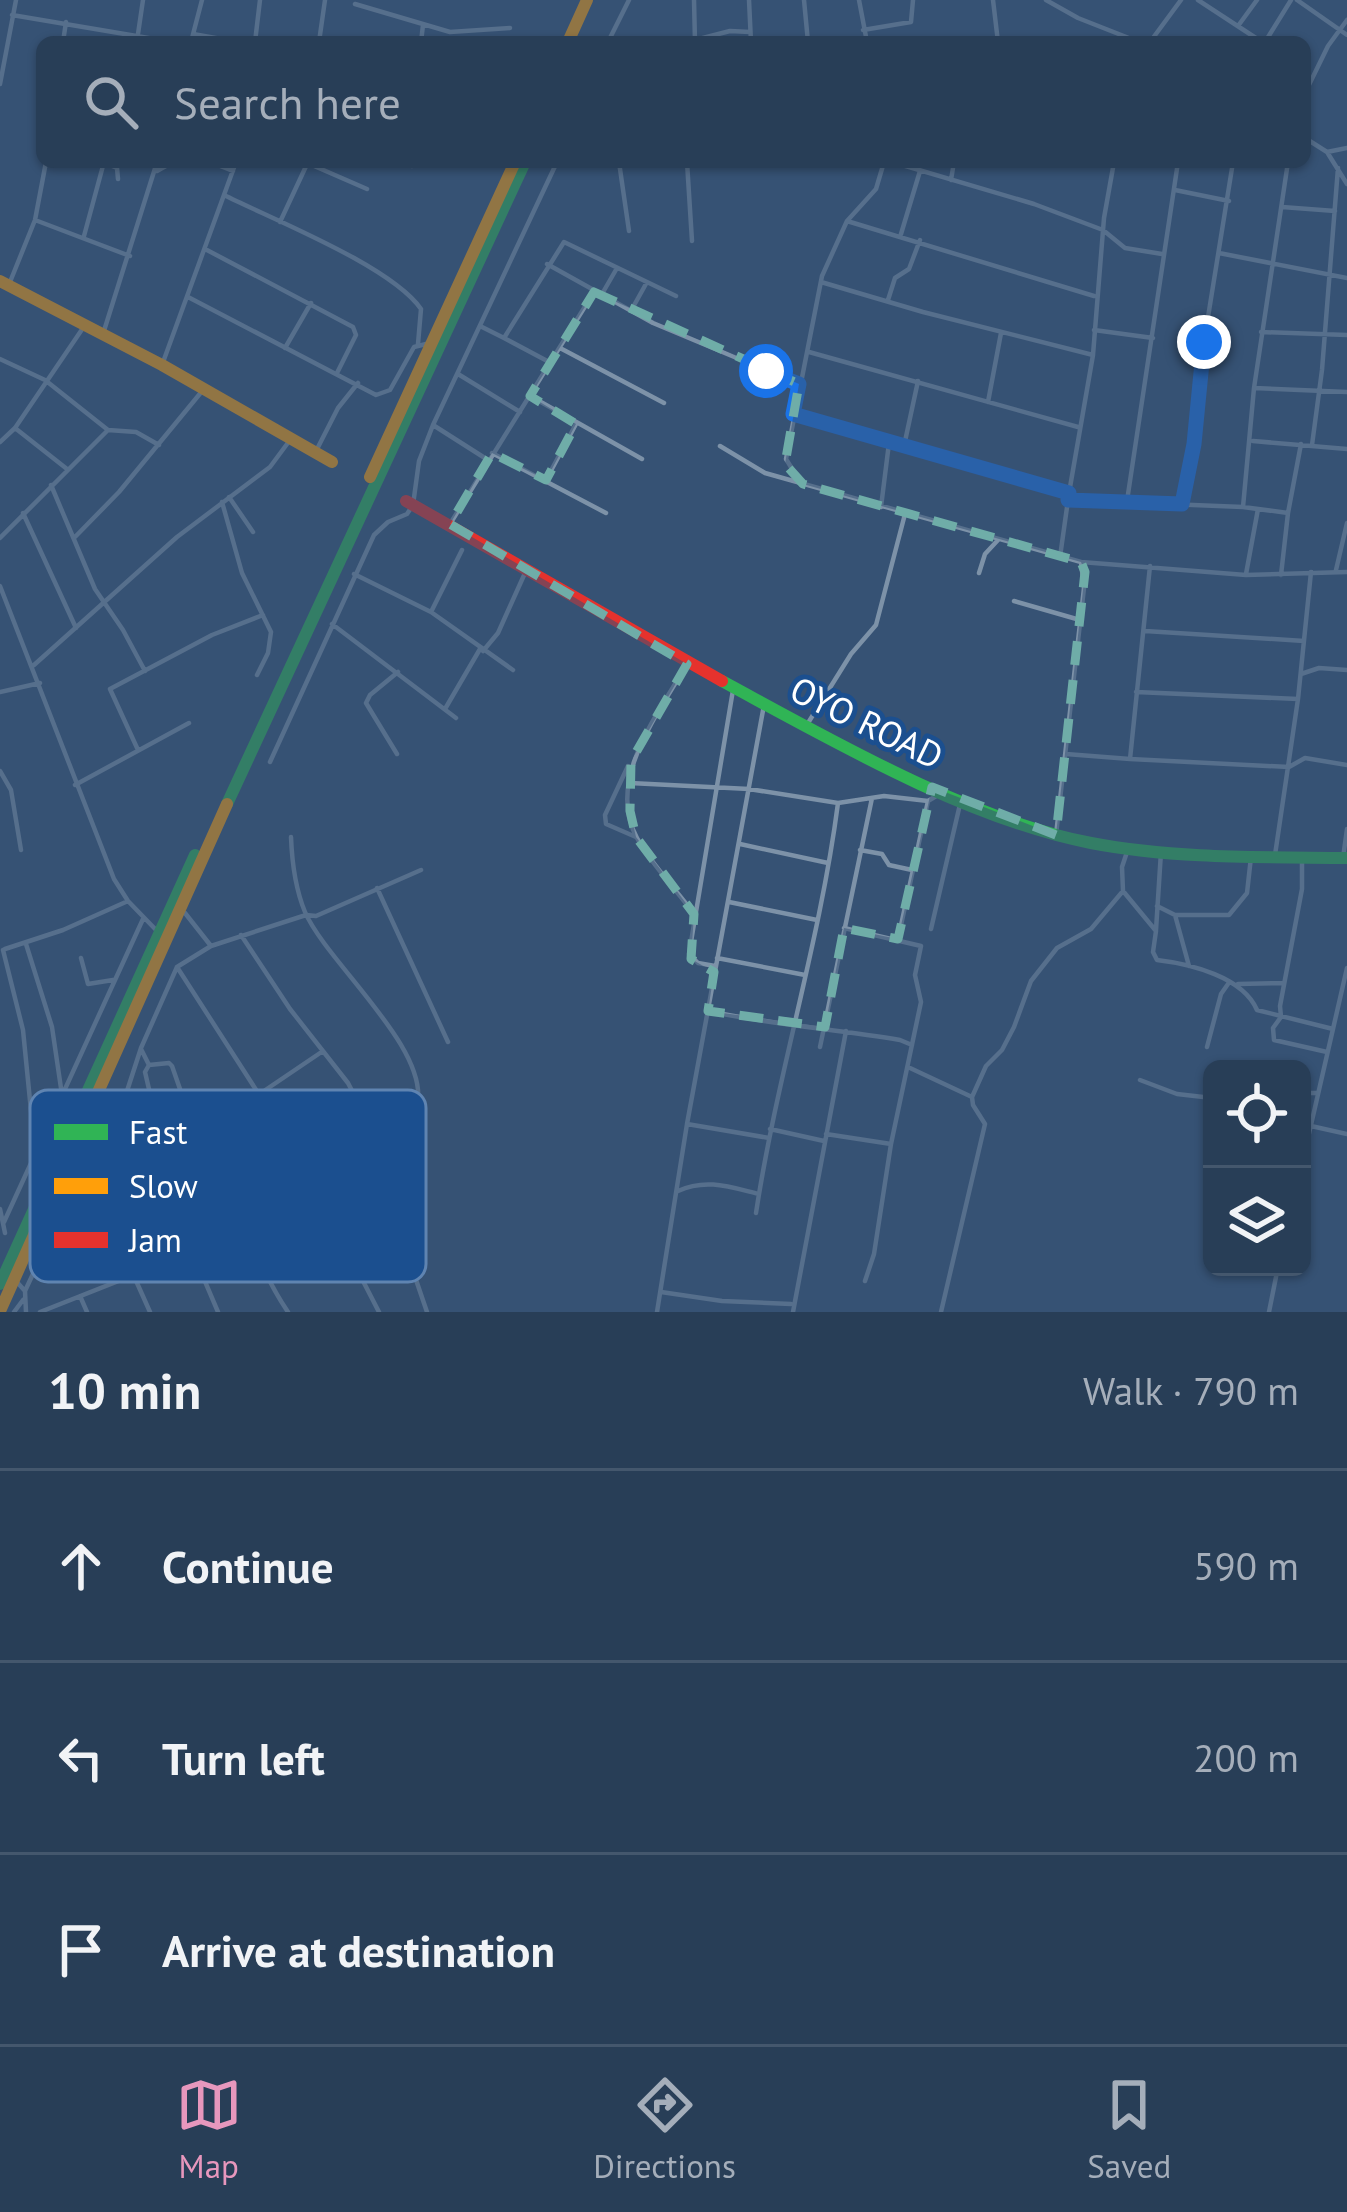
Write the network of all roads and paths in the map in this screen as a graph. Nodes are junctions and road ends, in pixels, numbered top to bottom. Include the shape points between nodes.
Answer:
1 (16, 0) edge
2 (143, 0) edge
3 (202, 0) edge
4 (260, 0) edge
5 (325, 0) edge
6 (592, 0) edge
7 (629, 0) edge
8 (694, 0) edge
9 (749, 0) edge
10 (804, 0) edge
11 (859, 0) edge
12 (913, 0) edge
13 (992, 0) edge
14 (1047, 0) edge
15 (1181, 0) edge
16 (1198, 0) edge
17 (1257, 0) edge
18 (1294, 0) edge
19 (1324, 0) edge
20 (355, 4) dead end
21 (1316, 10) junction
22 (12, 15) junction
23 (1347, 20) edge
24 (66, 22) junction
25 (423, 25) junction
26 (1238, 26) junction
27 (511, 28) dead end
28 (862, 30) junction
29 (1339, 31) junction
30 (750, 32) junction
31 (471, 33) junction
32 (138, 34) junction
33 (1347, 35) edge
34 (64, 36) edge
35 (146, 36) edge
36 (193, 36) edge
37 (256, 36) edge
38 (320, 36) edge
39 (422, 36) edge
40 (471, 36) edge
41 (576, 36) edge
42 (611, 36) edge
43 (695, 36) edge
44 (712, 36) edge
45 (750, 36) edge
46 (807, 36) edge
47 (864, 36) edge
48 (997, 36) edge
49 (1122, 36) edge
50 (1154, 36) edge
51 (1254, 36) edge
52 (1268, 36) edge
53 (1311, 82) edge
54 (0, 84) edge
55 (1311, 142) edge
56 (1347, 148) edge
57 (1327, 152) junction
58 (45, 168) edge
59 (102, 168) edge
60 (117, 168) edge
61 (156, 168) edge
62 (163, 168) edge
63 (225, 168) edge
64 (234, 168) edge
65 (304, 168) edge
66 (320, 168) edge
67 (512, 168) edge
68 (522, 168) edge
69 (554, 168) edge
70 (620, 168) edge
71 (687, 168) edge
72 (885, 168) edge
73 (909, 168) edge
74 (953, 168) edge
75 (1113, 168) edge
76 (1177, 168) edge
77 (1232, 168) edge
78 (1287, 168) edge
79 (233, 171) junction
80 (920, 171) junction
81 (156, 172) junction
82 (1342, 172) edge
83 (118, 179) dead end
84 (950, 180) junction
85 (1347, 184) edge
86 (367, 189) dead end
87 (1173, 189) junction
88 (224, 195) junction
89 (1228, 201) junction
90 (1282, 207) junction
91 (1335, 211) junction
92 (35, 220) junction
93 (848, 221) junction
94 (280, 223) junction
95 (1103, 230) junction
96 (628, 231) dead end
97 (901, 235) junction
98 (84, 236) junction
99 (920, 240) junction
100 (692, 241) dead end
101 (205, 249) junction
102 (1219, 253) junction
103 (1164, 254) junction
104 (130, 256) junction
105 (547, 264) junction
106 (1271, 264) junction
107 (617, 268) junction
108 (1328, 274) junction
109 (1347, 278) edge
110 (647, 282) junction
111 (821, 282) junction
112 (4, 283) edge
113 (597, 294) junction
114 (676, 296) dead end
115 (188, 297) junction
116 (1097, 297) junction
117 (888, 300) junction
118 (311, 303) junction
119 (631, 311) junction
120 (86, 325) junction
121 (482, 327) junction
122 (1094, 330) junction
123 (1261, 332) junction
124 (1001, 333) junction
125 (1323, 333) junction
126 (104, 334) junction
127 (1347, 335) edge
128 (504, 338) junction
129 (1153, 338) junction
130 (424, 344) junction
131 (285, 348) junction
132 (560, 348) junction
133 (808, 352) junction
134 (1093, 355) junction
135 (0, 359) edge
136 (551, 363) junction
137 (161, 365) junction
138 (338, 373) junction
139 (457, 373) junction
140 (45, 380) junction
141 (918, 381) junction
142 (358, 383) junction
143 (799, 384) junction
144 (1254, 388) junction
145 (203, 390) junction
146 (1318, 391) junction
147 (1347, 392) edge
148 (530, 396) junction
149 (988, 402) junction
150 (664, 403) dead end
151 (520, 412) junction
152 (793, 414) junction
153 (576, 424) junction
154 (433, 425) junction
155 (1078, 427) junction
156 (15, 428) junction
157 (108, 430) junction
158 (290, 439) junction
159 (0, 442) edge
160 (889, 442) junction
161 (1251, 442) junction
162 (1301, 444) junction
163 (1312, 445) junction
164 (159, 446) junction
165 (720, 446) dead end
166 (904, 446) junction
167 (1347, 449) edge
168 (315, 452) junction
169 (493, 453) junction
170 (642, 459) dead end
171 (488, 460) junction
172 (332, 462) dead end
173 (67, 470) junction
174 (546, 480) junction
175 (803, 484) junction
176 (51, 485) junction
177 (1068, 496) junction
178 (229, 497) junction
179 (1127, 501) junction
180 (222, 502) junction
181 (409, 503) junction
182 (1182, 504) junction
183 (881, 507) junction
184 (1243, 507) junction
185 (1258, 509) junction
186 (23, 513) junction
187 (606, 513) dead end
188 (1288, 513) junction
189 (905, 514) junction
190 (1347, 523) edge
191 (449, 524) junction
192 (254, 532) dead end
193 (74, 537) junction
194 (0, 538) edge
195 (998, 539) junction
196 (462, 550) dead end
197 (1060, 557) junction
198 (1081, 562) junction
199 (1150, 566) junction
200 (527, 568) junction
201 (1311, 572) junction
202 (1336, 572) junction
203 (1347, 572) edge
204 (979, 573) dead end
205 (354, 574) junction
206 (1246, 574) junction
207 (1281, 575) junction
208 (0, 586) edge
209 (1014, 601) dead end
210 (103, 603) junction
211 (430, 612) junction
212 (263, 615) junction
213 (1080, 620) junction
214 (332, 624) junction
215 (76, 629) junction
216 (1145, 631) junction
217 (1304, 641) junction
218 (481, 650) junction
219 (687, 664) junction
220 (34, 665) junction
221 (145, 670) junction
222 (513, 670) dead end
223 (1347, 670) edge
224 (398, 672) junction
225 (1301, 674) junction
226 (257, 675) dead end
227 (40, 683) junction
228 (733, 690) junction
229 (0, 692) edge
230 (1136, 692) junction
231 (1298, 700) junction
232 (764, 705) junction
233 (446, 710) junction
234 (456, 718) dead end
235 (189, 723) dead end
236 (807, 726) junction
237 (139, 751) junction
238 (397, 754) dead end
239 (1066, 754) junction
240 (1130, 759) junction
241 (631, 761) junction
242 (270, 762) dead end
243 (1347, 765) edge
244 (1289, 767) junction
245 (0, 771) edge
246 (630, 783) junction
247 (75, 785) junction
248 (713, 789) junction
249 (749, 789) junction
250 (943, 792) junction
251 (872, 798) junction
252 (961, 800) junction
253 (928, 801) junction
254 (838, 803) junction
255 (216, 820) junction
256 (1347, 829) edge
257 (1056, 835) junction
258 (292, 837) dead end
259 (636, 837) junction
260 (740, 844) junction
261 (1128, 849) junction
262 (21, 850) dead end
263 (860, 850) junction
264 (1161, 852) junction
265 (1251, 855) junction
266 (1275, 856) junction
267 (1302, 858) junction
268 (1345, 858) edge
269 (831, 863) junction
270 (421, 870) dead end
271 (912, 870) junction
272 (377, 888) junction
273 (1123, 891) junction
274 (128, 902) junction
275 (727, 902) junction
276 (1157, 905) junction
277 (181, 908) junction
278 (694, 914) junction
279 (307, 915) junction
280 (1175, 915) junction
281 (143, 919) junction
282 (817, 920) junction
283 (844, 928) junction
284 (932, 929) dead end
285 (1156, 931) junction
286 (159, 932) junction
287 (241, 935) junction
288 (898, 939) junction
289 (26, 944) junction
290 (211, 946) junction
291 (1, 950) edge
292 (81, 958) dead end
293 (716, 962) junction
294 (177, 967) junction
295 (1190, 968) junction
296 (1347, 968) edge
297 (805, 975) junction
298 (113, 980) junction
299 (1229, 982) junction
300 (1284, 983) junction
301 (1340, 1008) edge
302 (708, 1011) junction
303 (1281, 1017) junction
304 (795, 1023) junction
305 (777, 1026) junction
306 (825, 1028) junction
307 (1333, 1029) junction
308 (846, 1031) junction
309 (448, 1042) dead end
310 (791, 1042) junction
311 (912, 1045) junction
312 (820, 1047) dead end
313 (1207, 1047) dead end
314 (141, 1048) junction
315 (323, 1051) junction
316 (1327, 1052) junction
317 (148, 1065) junction
318 (910, 1068) junction
319 (1140, 1080) dead end
320 (61, 1090) edge
321 (66, 1090) edge
322 (88, 1090) edge
323 (103, 1090) edge
324 (127, 1090) edge
325 (150, 1090) edge
326 (180, 1090) edge
327 (255, 1090) edge
328 (265, 1090) edge
329 (352, 1090) edge
330 (417, 1090) edge
331 (1311, 1093) edge
332 (1318, 1093) junction
333 (30, 1097) edge
334 (972, 1097) junction
335 (1203, 1097) edge
336 (687, 1124) junction
337 (1311, 1126) joint
338 (770, 1129) junction
339 (1347, 1134) edge
340 (825, 1137) junction
341 (769, 1138) junction
342 (891, 1144) junction
343 (30, 1167) edge
344 (680, 1175) junction
345 (694, 1183) junction
346 (678, 1191) junction
347 (759, 1194) junction
348 (0, 1209) edge
349 (756, 1213) dead end
350 (30, 1218) edge
351 (4, 1222) junction
352 (3, 1234) edge
353 (21, 1238) junction
354 (0, 1245) edge
355 (30, 1262) edge
356 (30, 1267) edge
357 (1276, 1276) edge
358 (865, 1280) dead end
359 (114, 1282) edge
360 (137, 1282) edge
361 (204, 1282) edge
362 (268, 1282) edge
363 (364, 1282) edge
364 (417, 1282) edge
365 (0, 1284) edge
366 (20, 1285) junction
367 (661, 1292) junction
368 (80, 1296) junction
369 (23, 1300) junction
370 (793, 1308) edge
371 (0, 1311) edge
372 (14, 1312) edge
373 (26, 1312) edge
374 (40, 1312) edge
375 (87, 1312) edge
376 (150, 1312) edge
377 (218, 1312) edge
378 (288, 1312) edge
379 (379, 1312) edge
380 (427, 1312) edge
381 (657, 1312) edge
382 (941, 1312) edge
383 (1269, 1312) edge

1 - 22 street
2 - 32 street
3 - 36 street
4 - 37 street
5 - 38 street
6 - 41 main road
7 - 42 street
8 - 43 street
9 - 30 street
10 - 46 street
11 - 28 street
12 - 28 street via 911,22
13 - 48 street
14 - 49 street
15 - 50 street
16 - 26 street
17 - 26 street
18 - 21 street
18 - 52 street
19 - 21 street
20 - 25 street
21 - 29 street
22 - 24 street
22 - 54 street
23 - 29 street
24 - 32 street
24 - 34 street
25 - 31 street
25 - 39 street
26 - 51 street
27 - 31 street
28 - 47 street
29 - 33 street
29 - 53 street
30 - 44 street
30 - 45 street
31 - 40 street
32 - 35 street
55 - 57 street
56 - 57 street
57 - 82 street
58 - 92 street
59 - 98 street
60 - 83 street
61 - 81 street
62 - 81 street
63 - 79 street
64 - 79 street
65 - 94 street
66 - 86 street
67 - 130 main road
68 - 255 main road
69 - 121 street
70 - 96 street
71 - 100 street
72 - 93 street
73 - 80 street
74 - 84 street
75 - 95 street
76 - 87 street
77 - 89 street
78 - 90 street
79 - 88 street
80 - 84 street
80 - 97 street
81 - 104 street
82 - 85 street
82 - 91 street
84 - 95 street
87 - 89 street
87 - 103 street
88 - 94 street
88 - 101 street
89 - 102 street
90 - 91 street
90 - 106 street
91 - 108 street
92 - 98 street
92 - 112 street
93 - 97 street
93 - 111 street
94 - 130 street via 410,295 421,309
95 - 103 street via 1125,248
95 - 116 street
97 - 99 street
98 - 104 street
99 - 116 street
99 - 117 street
101 - 115 street
101 - 118 street
102 - 106 street
102 - 182 street
103 - 129 street
104 - 126 street
105 - 107 street via 564,242
105 - 113 street
105 - 128 street
106 - 108 street
106 - 123 street
107 - 110 street
107 - 113 street
108 - 109 street
108 - 125 street
110 - 114 street
110 - 119 street
111 - 117 street
111 - 133 street
112 - 120 main road
113 - 119 street
113 - 132 street
115 - 131 street
115 - 137 street
116 - 122 street
117 - 124 street
118 - 131 street
118 - 138 street via 355,330
119 - 143 street
120 - 126 main road
120 - 140 street
121 - 128 street
121 - 139 street
122 - 129 street
122 - 134 street
123 - 125 street
123 - 144 street
124 - 134 street
124 - 149 street
125 - 127 street
125 - 146 street
126 - 137 main road
128 - 136 street
129 - 179 street
130 - 142 street via 384,394
130 - 255 main road
131 - 138 street
132 - 136 street
132 - 150 street
133 - 141 street
133 - 143 street
134 - 155 street
135 - 140 street
136 - 148 street
137 - 145 main road
138 - 142 street
139 - 151 street
139 - 154 street
140 - 156 street
140 - 157 street
141 - 149 street
141 - 166 street
142 - 168 street
143 - 152 street
144 - 146 street
144 - 161 street
145 - 158 main road
145 - 164 street
146 - 147 street
146 - 163 street
148 - 151 street
148 - 153 street
149 - 155 street
151 - 169 street
152 - 160 street
152 - 175 street via 786,459
153 - 170 street
153 - 174 street
154 - 171 street
154 - 181 street
155 - 177 street
156 - 159 street
156 - 173 street
157 - 164 street via 136,432
157 - 173 street
158 - 168 main road
158 - 178 street via 270,467
160 - 166 street
160 - 183 street
161 - 162 street
161 - 184 street
162 - 163 street
162 - 188 street
163 - 167 street
164 - 193 street
165 - 175 street
166 - 177 street
168 - 172 main road
169 - 171 street
169 - 174 street
171 - 191 street
173 - 176 street
174 - 187 street
175 - 183 street
176 - 186 street
176 - 193 street
177 - 179 street
177 - 197 street
178 - 180 street
178 - 192 street
179 - 182 street
180 - 210 street
180 - 212 street
181 - 191 main road, OYO ROAD
181 - 205 street via 407,514 374,535
182 - 184 street
183 - 189 street
184 - 185 street
185 - 188 street
185 - 206 street
186 - 194 street
186 - 215 street
188 - 207 street
189 - 195 street
189 - 236 street via 876,625
190 - 202 street
191 - 200 main road, OYO ROAD
193 - 210 street
195 - 197 street
195 - 204 street
196 - 211 street
197 - 198 street
198 - 199 street
198 - 213 street
199 - 206 street
199 - 216 street
200 - 218 street via 498,633
200 - 219 main road, OYO ROAD
201 - 202 street
201 - 207 street
201 - 217 street
202 - 203 street
205 - 211 street
205 - 214 street
206 - 207 street
208 - 220 street
209 - 213 street
210 - 215 street
210 - 221 street
211 - 218 street
212 - 221 street
212 - 226 street via 271,641
213 - 239 street
214 - 224 street
214 - 242 street
215 - 220 street
216 - 217 street
216 - 230 street
217 - 225 street
218 - 222 street
218 - 233 street
219 - 228 main road, OYO ROAD
219 - 241 street
220 - 227 street
221 - 237 street via 110,692
223 - 225 street
224 - 233 street
224 - 238 street via 366,703
225 - 231 street
227 - 229 street
227 - 247 street
228 - 232 main road, OYO ROAD
228 - 248 street
230 - 231 street
230 - 240 street
231 - 244 street
232 - 236 main road, OYO ROAD
232 - 249 street
233 - 234 street
235 - 237 street
236 - 250 main road, OYO ROAD
237 - 247 street
239 - 240 street
239 - 257 street
240 - 244 street
241 - 246 street
241 - 259 street via 605,815 606,824
243 - 244 street via 1305,758
244 - 266 street
245 - 262 street
246 - 248 street
246 - 259 street
247 - 274 street
248 - 249 street
248 - 278 street
249 - 254 street
249 - 260 street
250 - 252 main road, OYO ROAD
250 - 253 street
251 - 253 street
251 - 254 street
251 - 263 street
252 - 257 main road, OYO ROAD
252 - 284 street
253 - 271 street
254 - 269 street
255 - 277 main road
255 - 286 main road
256 - 268 street
257 - 261 main road, OYO ROAD
258 - 279 street
259 - 278 street
260 - 269 street
260 - 275 street
261 - 264 main road, OYO ROAD
261 - 273 street
263 - 271 street
263 - 283 street
264 - 265 main road, OYO ROAD
264 - 276 street
265 - 266 main road, OYO ROAD
265 - 280 street via 1246,893 1229,914
266 - 267 main road, OYO ROAD
267 - 268 main road, OYO ROAD
267 - 300 street
269 - 282 street
270 - 272 street
271 - 288 street
272 - 279 street
272 - 309 street
273 - 285 street
273 - 334 street via 1031,981
274 - 281 street
274 - 289 street
275 - 282 street
275 - 293 street
276 - 280 street
276 - 285 street
277 - 290 street
277 - 323 main road
278 - 293 street via 688,953 698,963
279 - 287 street
279 - 330 street via 391,1029
280 - 295 street
281 - 286 street
281 - 298 street
282 - 297 street
283 - 288 street
283 - 306 street
285 - 295 street via 1157,960
286 - 322 main road
287 - 290 street
287 - 315 street
288 - 311 street via 921,946
289 - 291 street
289 - 320 street via 52,1027
290 - 294 street
291 - 333 street via 23,1030
292 - 298 street via 91,986
293 - 297 street
293 - 302 street
294 - 314 street
294 - 327 street
295 - 299 street
296 - 301 street
297 - 304 street
298 - 321 street
299 - 300 street
299 - 303 street via 1258,1010
299 - 313 street
300 - 303 street
301 - 307 street
302 - 305 street
302 - 336 street
303 - 307 street
303 - 316 street via 1274,1040
304 - 305 street
304 - 306 street
304 - 310 street
305 - 310 street
306 - 308 street
306 - 312 street
307 - 316 street
308 - 311 street
308 - 340 street
310 - 338 street
311 - 318 street
314 - 317 street
314 - 324 street
315 - 328 street
315 - 329 street
316 - 332 street
317 - 325 street
317 - 326 street via 172,1066
318 - 334 street
318 - 342 street
319 - 335 street
331 - 332 street
332 - 337 street
334 - 382 street via 985,1124
336 - 341 street
336 - 344 street
337 - 339 street
338 - 340 street
338 - 341 street
340 - 342 street
340 - 370 street
341 - 347 street
342 - 358 street
343 - 351 street
344 - 345 street
344 - 346 street
345 - 346 street
345 - 347 street
346 - 367 street
347 - 349 street
348 - 351 street
350 - 353 main road
351 - 352 street
352 - 353 street
352 - 354 street
353 - 365 main road
355 - 366 main road
356 - 366 street
357 - 383 street
359 - 368 street
360 - 376 street
361 - 377 street
362 - 378 street
363 - 379 street
364 - 380 street
366 - 369 street
366 - 371 main road
367 - 370 street
367 - 381 street
368 - 374 street
368 - 375 street
369 - 372 street
369 - 373 street

